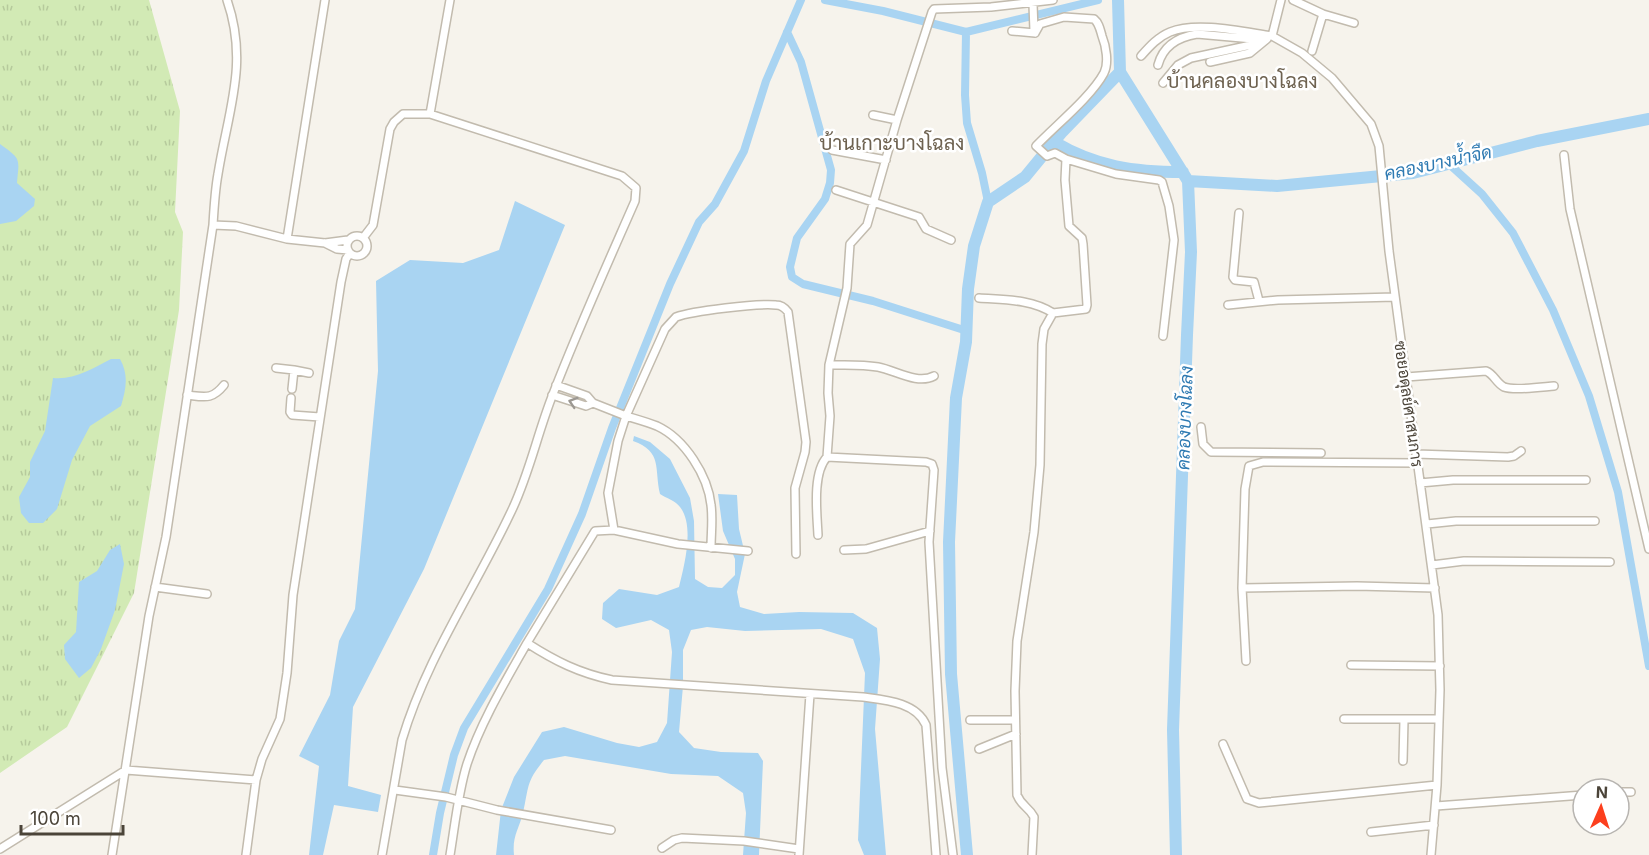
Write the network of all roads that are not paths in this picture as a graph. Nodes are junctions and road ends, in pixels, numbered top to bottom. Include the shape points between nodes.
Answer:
1 (227, 0) edge
2 (325, 0) edge
3 (450, 0) edge
4 (936, 0) edge
5 (1053, 0) edge
6 (1279, 0) edge
7 (1293, 0) edge
8 (991, 4) edge
9 (1033, 4) junction
10 (933, 11) junction
11 (1323, 14) junction
12 (1354, 23) dead end
13 (1012, 32) dead end
14 (1034, 32) junction
15 (1272, 36) junction
16 (1256, 39) junction
17 (1264, 40) junction
18 (1312, 51) dead end
19 (1141, 56) dead end
20 (1210, 62) dead end
21 (1158, 65) dead end
22 (1163, 83) dead end
23 (430, 114) junction
24 (873, 115) dead end
25 (897, 120) junction
26 (832, 150) dead end
27 (1564, 155) dead end
28 (1066, 159) junction
29 (886, 160) junction
30 (836, 190) dead end
31 (874, 203) junction
32 (1239, 213) dead end
33 (213, 225) junction
34 (363, 238) junction
35 (287, 239) junction
36 (348, 240) junction
37 (951, 240) dead end
38 (325, 243) junction
39 (349, 251) junction
40 (1395, 297) junction
41 (980, 298) dead end
42 (1259, 302) junction
43 (1227, 305) dead end
44 (1053, 313) junction
45 (1163, 336) dead end
46 (829, 366) junction
47 (276, 368) dead end
48 (294, 370) junction
49 (309, 373) dead end
50 (934, 376) dead end
51 (1406, 377) junction
52 (224, 385) dead end
53 (556, 385) junction
54 (1554, 386) dead end
55 (292, 389) dead end
56 (187, 395) junction
57 (552, 395) junction
58 (291, 398) dead end
59 (593, 403) junction
60 (623, 415) junction
61 (320, 417) junction
62 (1201, 427) dead end
63 (1521, 451) dead end
64 (1322, 453) dead end
65 (1416, 454) junction
66 (827, 457) junction
67 (1417, 463) junction
68 (1586, 480) dead end
69 (1420, 483) junction
70 (1595, 521) dead end
71 (1426, 524) junction
72 (614, 530) junction
73 (930, 531) junction
74 (818, 535) dead end
75 (711, 548) junction
76 (844, 549) dead end
77 (1649, 549) edge
78 (748, 551) dead end
79 (796, 554) dead end
80 (1610, 562) dead end
81 (1432, 565) junction
82 (155, 587) junction
83 (1242, 588) junction
84 (1435, 588) junction
85 (207, 594) dead end
86 (526, 643) junction
87 (1246, 661) dead end
88 (1351, 665) dead end
89 (1440, 666) junction
90 (810, 694) junction
91 (1344, 719) dead end
92 (1439, 719) junction
93 (970, 720) dead end
94 (1016, 720) junction
95 (1404, 720) junction
96 (1016, 734) junction
97 (1223, 744) dead end
98 (979, 749) dead end
99 (1403, 761) dead end
100 (126, 770) junction
101 (256, 780) junction
102 (1437, 785) junction
103 (394, 790) junction
104 (1571, 796) edge
105 (459, 800) junction
106 (1436, 806) junction
107 (1434, 825) junction
108 (611, 830) dead end
109 (1371, 832) dead end
110 (662, 848) dead end
111 (0, 849) edge
112 (799, 852) edge
113 (112, 855) edge
114 (246, 855) edge
115 (382, 855) edge
116 (450, 855) edge
117 (936, 855) edge
118 (953, 855) edge
119 (1032, 855) edge
120 (1431, 855) edge

1 - 33 street via 238,49
2 - 35 street
3 - 23 street
4 - 10 street
5 - 9 street
6 - 15 street
7 - 11 street
8 - 9 street
8 - 10 street
9 - 14 street
10 - 25 street
11 - 12 street
11 - 18 street
13 - 14 street
14 - 28 street via 1040,24 1064,17 1094,19 1104,41 1105,72 1035,146 1047,156 1055,153
15 - 17 street
15 - 19 street via 1212,29 1178,30 1156,40
15 - 40 street, ซอยอดุลย์ศาสนการ via 1332,78 1371,124 1379,146
16 - 17 street
16 - 21 street via 1186,36 1165,50
16 - 22 street via 1252,45 1191,58 1178,65
17 - 20 street via 1250,53
23 - 34 street via 403,114 390,129 372,225
23 - 53 street via 622,176 636,188 635,201
24 - 25 street
25 - 29 street
26 - 29 street
27 - 77 street via 1570,209
28 - 44 street via 1069,226 1082,238 1087,304 1086,309
28 - 45 street via 1162,182 1174,240
29 - 31 street
30 - 31 street
31 - 37 street via 919,217 926,229
31 - 46 street via 867,225 850,244 847,288
32 - 42 street via 1233,277 1254,282
33 - 35 street via 236,226
33 - 56 street
34 - 36 street via 353,236
34 - 39 street via 367,243 364,252 359,255
35 - 38 street
36 - 38 street
36 - 39 street
38 - 39 street
39 - 61 street
40 - 42 street
40 - 51 street, ซอยอดุลย์ศาสนการ
41 - 44 street via 1033,303
42 - 43 street
44 - 94 street via 1044,329 1042,344 1040,465 1017,641
46 - 50 street via 857,364 925,379
46 - 66 street
47 - 48 street
48 - 49 street
48 - 55 street
51 - 54 street via 1486,371 1510,388
51 - 65 street, ซอยอดุลย์ศาสนการ
52 - 56 street via 209,397
53 - 57 street
53 - 59 street via 587,396
56 - 82 street
59 -> 57 street via 586,406
57 - 103 street via 510,514 432,662 402,740
58 - 61 street via 291,415
59 - 60 street
60 - 72 street via 608,493
60 - 75 street via 672,435 692,458 703,476 711,504
60 - 79 street via 665,329 676,317 756,305 783,307 788,312 806,442 795,488
61 - 101 street via 293,595 280,719
62 - 64 street via 1203,444 1211,452
63 - 65 street via 1508,457
65 - 67 street, ซอยอดุลย์ศาสนการ
66 - 73 street via 932,464
66 - 74 street via 819,475
67 - 69 street, ซอยอดุลย์ศาสนการ
67 - 83 street via 1263,462 1249,466
68 - 69 street
69 - 71 street, ซอยอดุลย์ศาสนการ
70 - 71 street
71 - 81 street, ซอยอดุลย์ศาสนการ
72 - 75 street
72 - 86 street via 592,534
73 - 76 street via 866,549
73 - 118 street via 942,768
75 - 78 street
80 - 81 street via 1464,561
81 - 84 street, ซอยอดุลย์ศาสนการ
82 - 85 street
82 - 100 street
83 - 84 street
83 - 87 street
84 - 89 street, ซอยอดุลย์ศาสนการ
86 - 90 street via 590,676 612,680
86 - 105 street via 474,744
88 - 89 street
89 - 92 street, ซอยอดุลย์ศาสนการ
90 - 112 street
90 - 117 street via 878,699 912,708 922,717 926,725
91 - 95 street
92 - 95 street
92 - 102 street, ซอยอดุลย์ศาสนการ
93 - 94 street
94 - 96 street
95 - 99 street
96 - 98 street
96 - 119 street via 1017,795 1034,817
97 - 102 street via 1247,799 1252,802
100 - 101 street
100 - 111 street
100 - 113 street
101 - 114 street
102 - 106 street, ซอยอดุลย์ศาสนการ
103 - 105 street
103 - 115 street
104 - 106 street
105 - 108 street
105 - 116 street
106 - 107 street, ซอยอดุลย์ศาสนการ
107 - 109 street
107 - 120 street, ซอยอดุลย์ศาสนการ
110 - 112 street via 677,838 744,841

